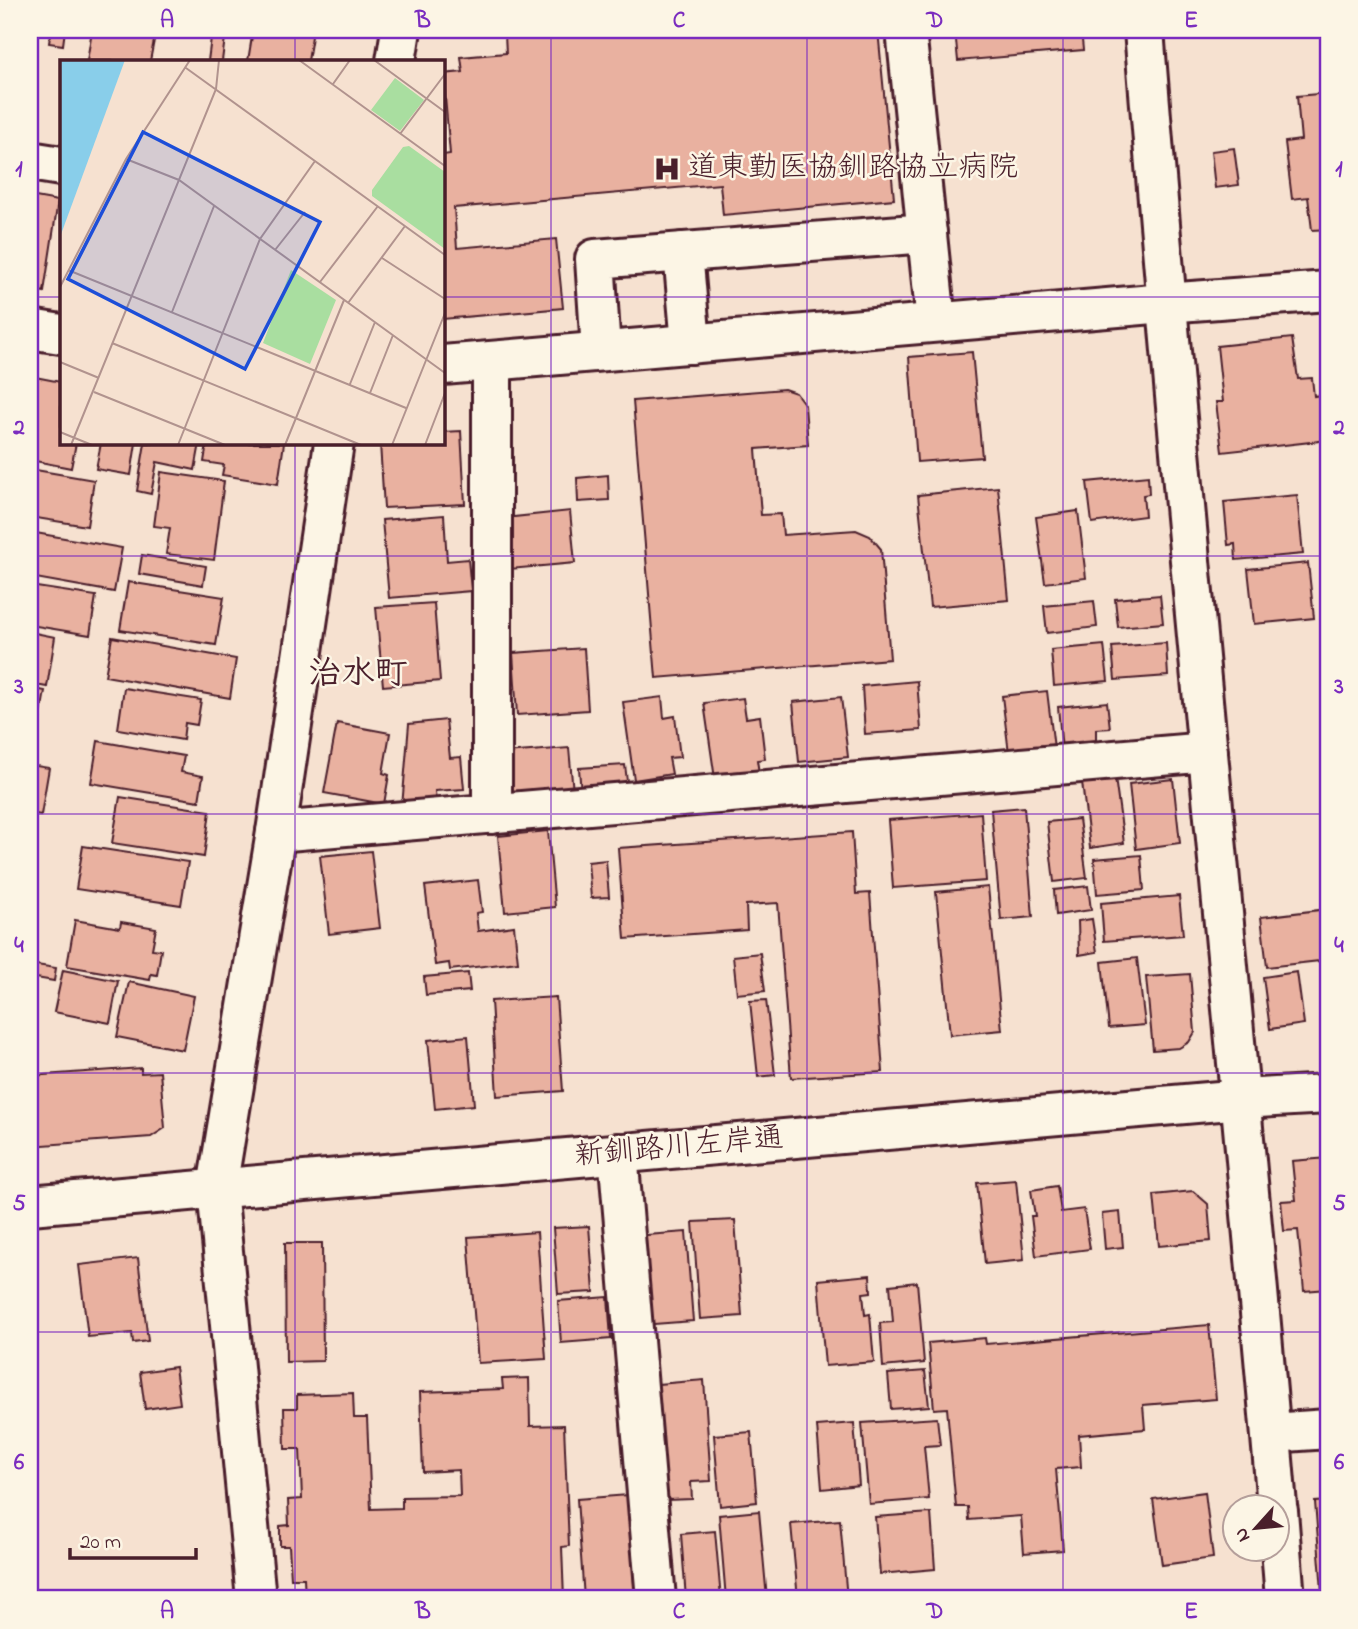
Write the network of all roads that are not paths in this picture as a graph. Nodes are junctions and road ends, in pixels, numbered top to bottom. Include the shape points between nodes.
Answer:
1 (401, 30) edge
2 (906, 30) edge
3 (1148, 30) edge
4 (396, 60) edge
5 (30, 161) edge
6 (60, 166) edge
7 (927, 233) junction
8 (683, 252) junction
9 (1328, 291) edge
10 (1165, 303) junction
11 (936, 322) junction
12 (30, 329) edge
13 (60, 334) edge
14 (691, 344) junction
15 (601, 352) junction
16 (492, 361) junction
17 (444, 365) edge
18 (334, 444) edge
19 (1208, 752) junction
20 (492, 814) junction
21 (276, 832) junction
22 (1328, 1094) edge
23 (1242, 1100) junction
24 (618, 1153) junction
25 (216, 1188) junction
26 (30, 1205) edge
27 (1328, 1429) edge
28 (1271, 1433) junction
29 (1276, 1492) edge
30 (1282, 1562) edge
31 (256, 1599) edge
32 (656, 1599) edge
33 (1285, 1599) edge

1 - 4 street
2 - 7 street
3 - 10 street
5 - 6 street
7 - 8 street
7 - 11 street
8 - 14 street
8 - 15 street via 594,259
9 - 10 street
10 - 11 street
10 - 19 street
11 - 14 street
12 - 13 street
14 - 15 street
15 - 16 street
16 - 17 street
16 - 20 street
18 - 21 street
19 - 20 street
19 - 23 street
20 - 21 street
21 - 25 street
22 - 23 street, 新釧路川左岸通
23 - 24 street, 新釧路川左岸通
23 - 28 street
24 - 25 street, 新釧路川左岸通
24 - 32 street
25 - 26 street, 新釧路川左岸通
25 - 31 street
27 - 28 street
28 - 29 street
30 - 33 street

